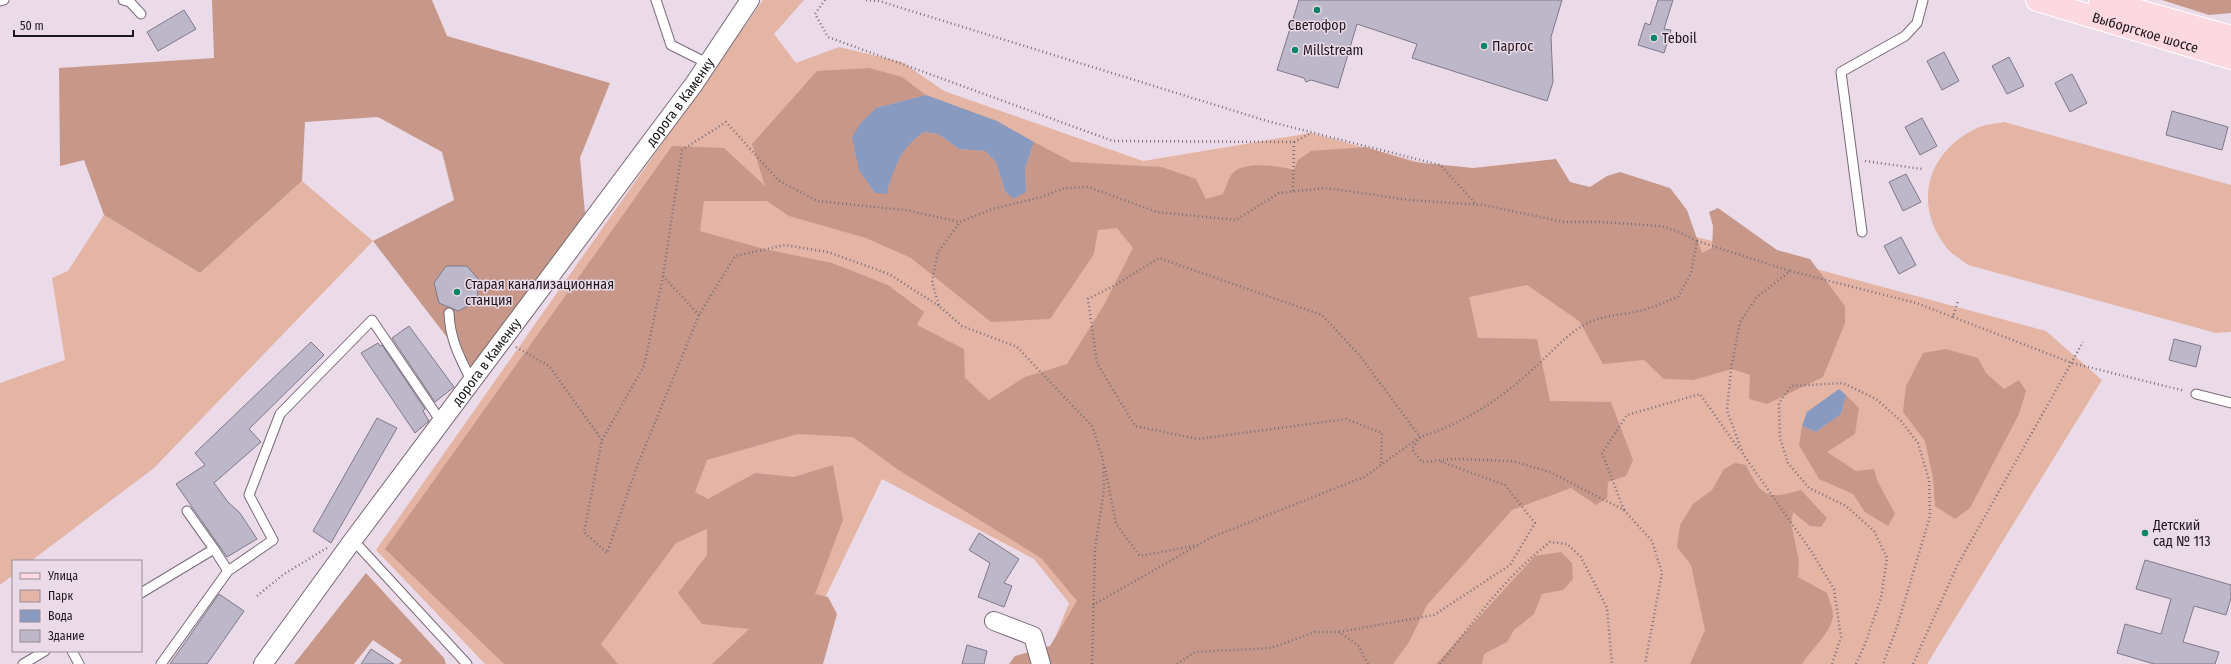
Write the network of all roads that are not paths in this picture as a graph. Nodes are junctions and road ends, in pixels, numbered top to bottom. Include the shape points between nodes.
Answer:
1 (4, 0) edge
2 (123, 0) edge
3 (656, 0) edge
4 (750, 0) edge
5 (1923, 0) edge
6 (2037, 0) edge
7 (2100, 0) edge
8 (0, 1) edge
9 (141, 14) dead end
10 (2231, 37) edge
11 (2231, 58) edge
12 (708, 63) junction
13 (1862, 232) dead end
14 (449, 313) dead end
15 (472, 382) junction
16 (2196, 394) road end
17 (2231, 404) edge
18 (442, 423) junction
19 (187, 511) dead end
20 (352, 540) junction
21 (214, 549) junction
22 (228, 571) junction
23 (142, 592) edge
24 (994, 621) dead end
25 (43, 652) edge
26 (73, 652) edge
27 (23, 664) edge
28 (79, 664) edge
29 (161, 664) edge
30 (263, 664) edge
31 (468, 664) edge
32 (1042, 664) edge

1 - 8 lane
2 - 9 lane via 130,2
3 - 12 lane via 671,44
4 - 12 street, дорога в Каменку
5 - 13 lane via 1917,23 1905,36 1841,72
6 - 11 main road, Выборгское шоссе
7 - 10 main road, Выборгское шоссе
12 - 15 street, дорога в Каменку
14 - 15 lane via 450,332
15 - 18 street, дорога в Каменку
16 - 17 lane
18 - 20 street, дорога в Каменку
18 - 22 lane via 372,320 280,414 249,495 273,540
19 - 21 lane
20 - 30 street, дорога в Каменку
20 - 31 lane
21 - 22 lane
21 - 23 lane
22 - 29 lane
24 - 32 street via 1033,636
25 - 27 lane
26 - 28 lane

